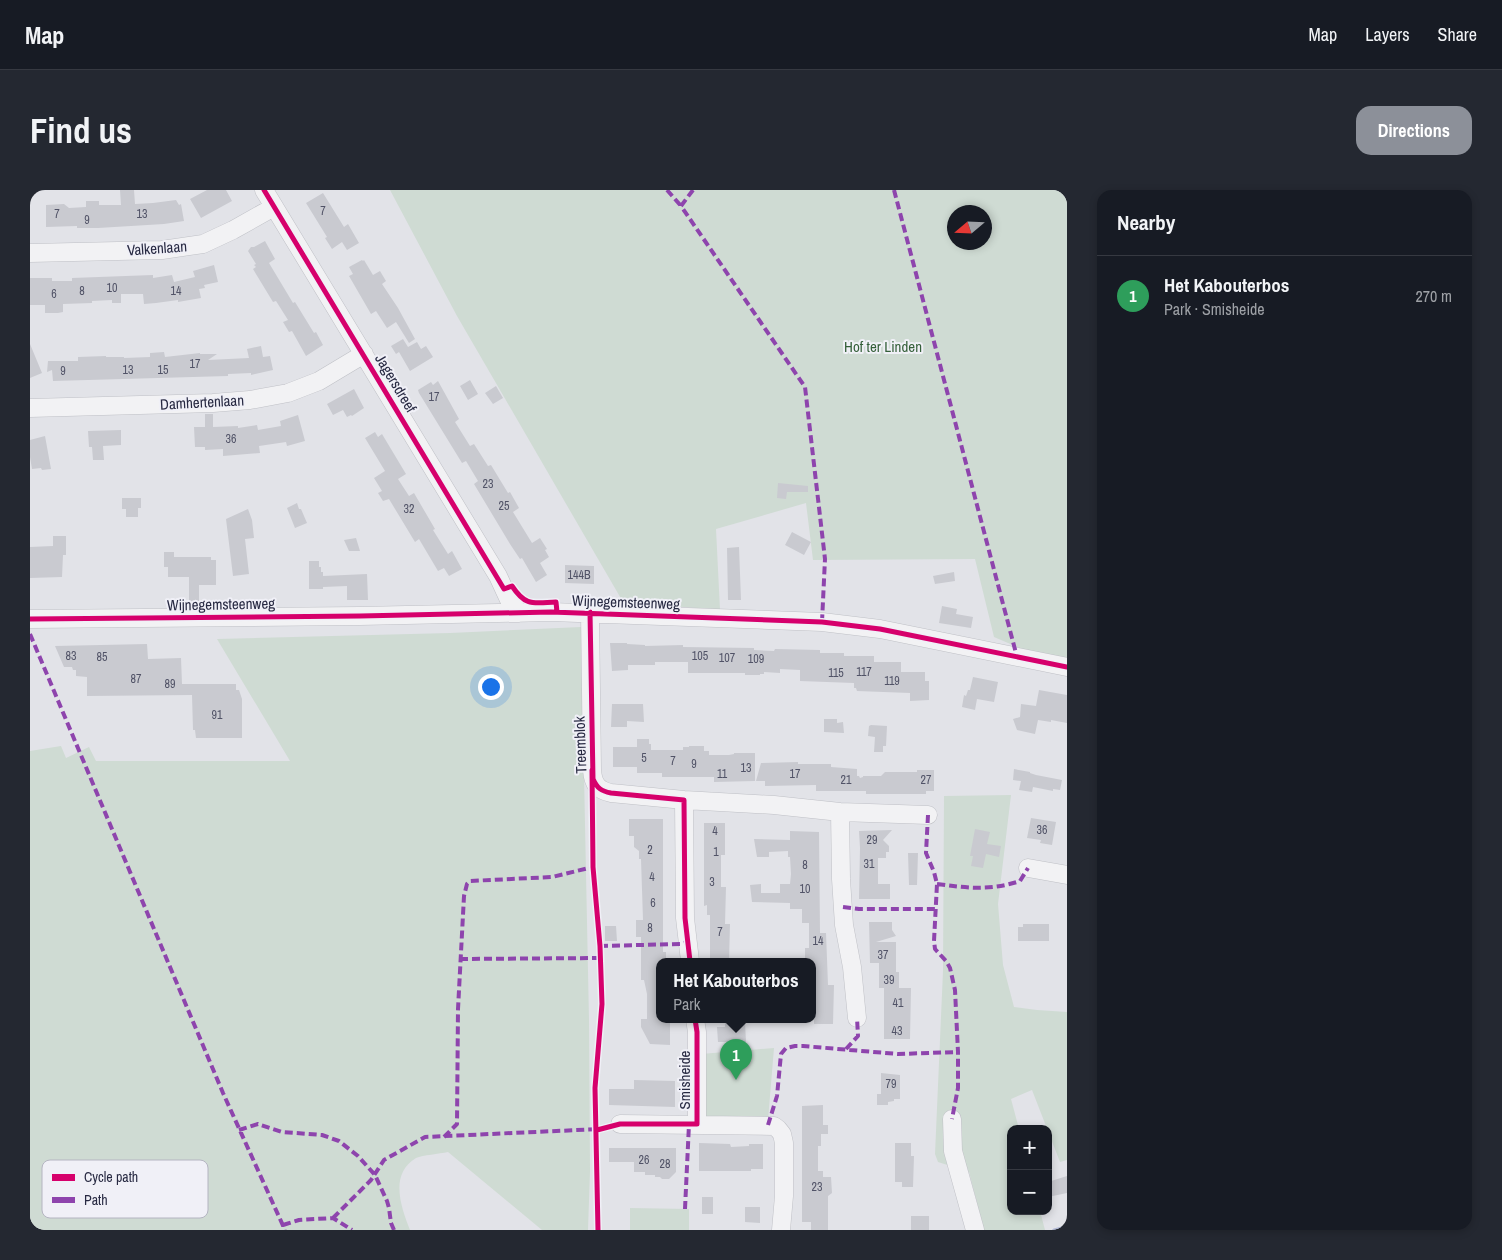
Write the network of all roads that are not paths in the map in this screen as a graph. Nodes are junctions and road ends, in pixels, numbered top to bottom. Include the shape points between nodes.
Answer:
1 (264, 190) edge
2 (274, 207) junction
3 (30, 253) edge
4 (364, 354) junction
5 (30, 408) edge
6 (590, 612) junction
7 (519, 613) junction
8 (30, 620) edge
9 (1067, 667) edge
10 (684, 800) junction
11 (840, 812) junction
12 (928, 815) dead end
13 (1028, 868) dead end
14 (1067, 875) edge
15 (690, 958) edge
16 (858, 1018) dead end
17 (695, 1023) edge
18 (952, 1119) dead end
19 (620, 1124) dead end
20 (697, 1124) junction
21 (781, 1230) edge
22 (975, 1230) edge

1 - 2 street, Jagersdreef
2 - 3 street, Valkenlaan via 203,244 162,250
2 - 4 street, Jagersdreef
4 - 5 street, Damhertenlaan via 319,381 288,393 250,400
4 - 7 street, Jagersdreef
6 - 7 street, Wijnegemsteenweg
6 - 9 street, Wijnegemsteenweg via 850,624
6 - 10 street, Treemblok via 592,770 595,784 611,794
7 - 8 street, Wijnegemsteenweg
10 - 11 street, Treemblok
10 - 15 street via 685,918
11 - 12 street, Treemblok
11 - 16 street via 844,925
13 - 14 street
17 - 20 street, Smisheide
18 - 22 street via 953,1151
19 - 20 street, Smisheide
20 - 21 street, Smisheide via 768,1125 782,1134 784,1196

